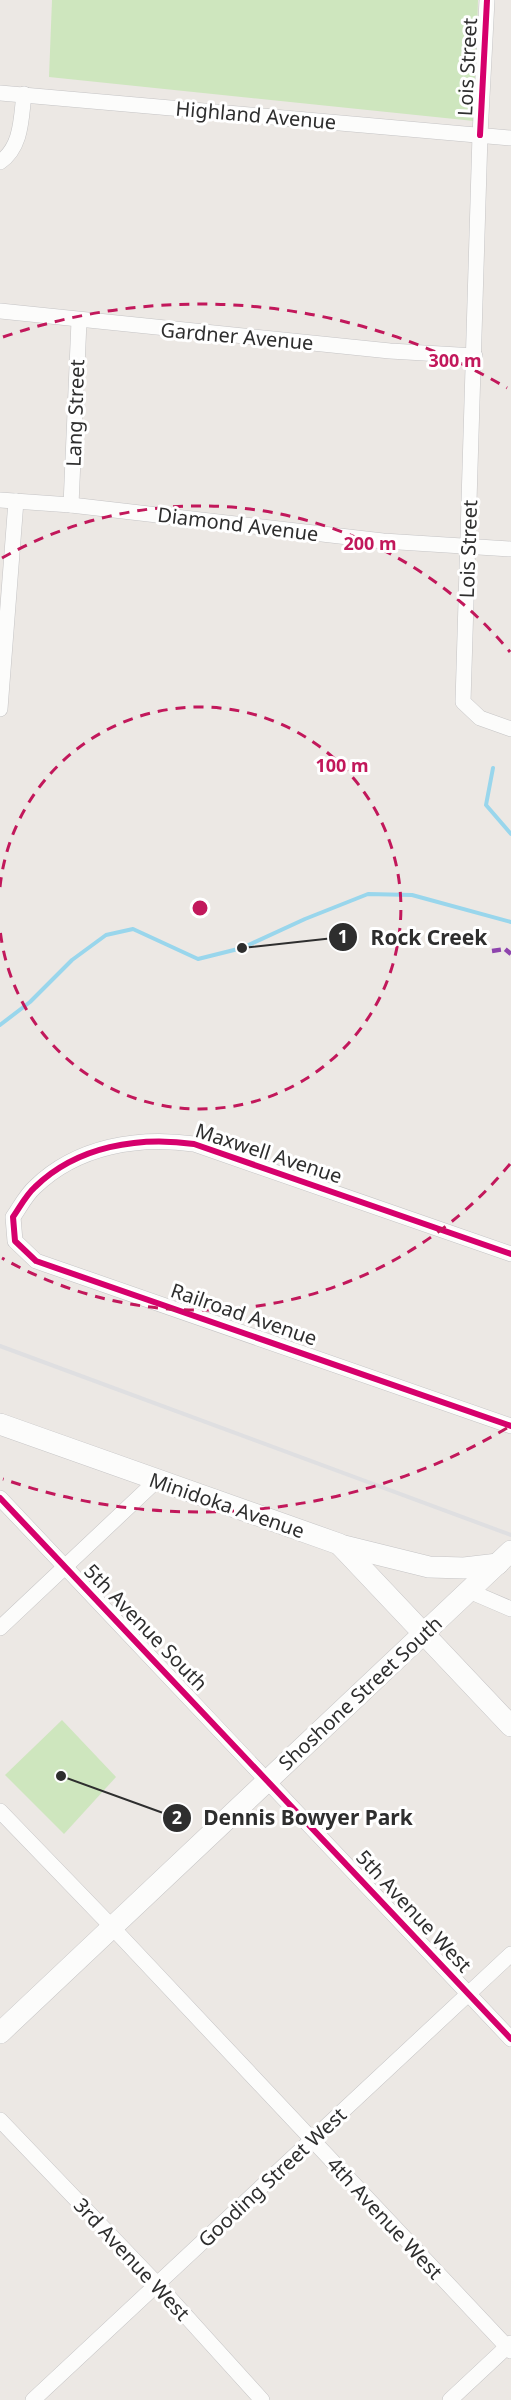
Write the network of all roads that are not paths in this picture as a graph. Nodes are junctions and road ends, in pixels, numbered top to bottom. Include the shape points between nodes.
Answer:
1 (487, 0) edge
2 (0, 93) edge
3 (24, 94) junction
4 (480, 135) junction
5 (511, 138) edge
6 (0, 162) edge
7 (0, 311) edge
8 (79, 321) junction
9 (475, 356) junction
10 (8, 501) edge
11 (71, 505) junction
12 (468, 549) junction
13 (511, 549) edge
14 (2, 665) edge
15 (0, 710) edge
16 (511, 729) edge
17 (25, 1200) joint
18 (511, 1254) edge
19 (0, 1424) edge
20 (511, 1425) edge
21 (156, 1481) junction
22 (0, 1498) edge
23 (339, 1544) junction
24 (504, 1557) edge
25 (65, 1567) junction
26 (469, 1591) junction
27 (511, 1609) edge
28 (0, 1628) edge
29 (424, 1633) junction
30 (511, 1726) edge
31 (268, 1780) junction
32 (0, 1811) edge
33 (112, 1927) junction
34 (511, 1954) edge
35 (469, 1994) junction
36 (0, 2033) edge
37 (511, 2039) edge
38 (0, 2120) edge
39 (312, 2140) junction
40 (157, 2284) junction
41 (510, 2347) edge
42 (33, 2400) edge
43 (262, 2400) edge
44 (450, 2400) edge

1 - 4 street, Lois Street
2 - 3 street, Highland Avenue
3 - 4 street, Highland Avenue
3 - 6 street via 17,141
4 - 5 street, Highland Avenue
4 - 9 street, Lois Street
7 - 8 street, Gardner Avenue
8 - 9 street, Gardner Avenue
8 - 11 street, Lang Street
9 - 12 street, Lois Street
10 - 11 street, Diamond Avenue
10 - 14 street
11 - 12 street, Diamond Avenue
12 - 13 street, Diamond Avenue
12 - 16 street, Lois Street via 463,702 480,718
14 - 15 street
17 - 18 street, Maxwell Avenue via 34,1187 67,1164 123,1143 160,1139 194,1144
17 - 20 street, Railroad Avenue via 13,1217 15,1241 36,1261
19 - 21 main road, Minidoka Avenue
21 - 23 main road, Minidoka Avenue
21 - 25 street
22 - 25 street, 5th Avenue South
23 - 24 main road via 429,1567 464,1568
23 - 29 main road, Minidoka Avenue
24 - 26 main road, Shoshone Street South
25 - 28 street
25 - 31 street, 5th Avenue South
26 - 27 street
26 - 29 main road, Shoshone Street South
29 - 30 main road, Minidoka Avenue
29 - 31 main road, Shoshone Street South
31 - 33 main road, Shoshone Street South
31 - 35 street, 5th Avenue West
32 - 33 street, 4th Avenue West
33 - 36 main road, Shoshone Street South
33 - 39 street, 4th Avenue West
34 - 35 street, Gooding Street West
35 - 37 street, 5th Avenue West
35 - 39 street, Gooding Street West
38 - 40 street, 3rd Avenue West
39 - 40 street, Gooding Street West
39 - 41 street, 4th Avenue West
40 - 42 street, Gooding Street West
40 - 43 street, 3rd Avenue West
41 - 44 street

